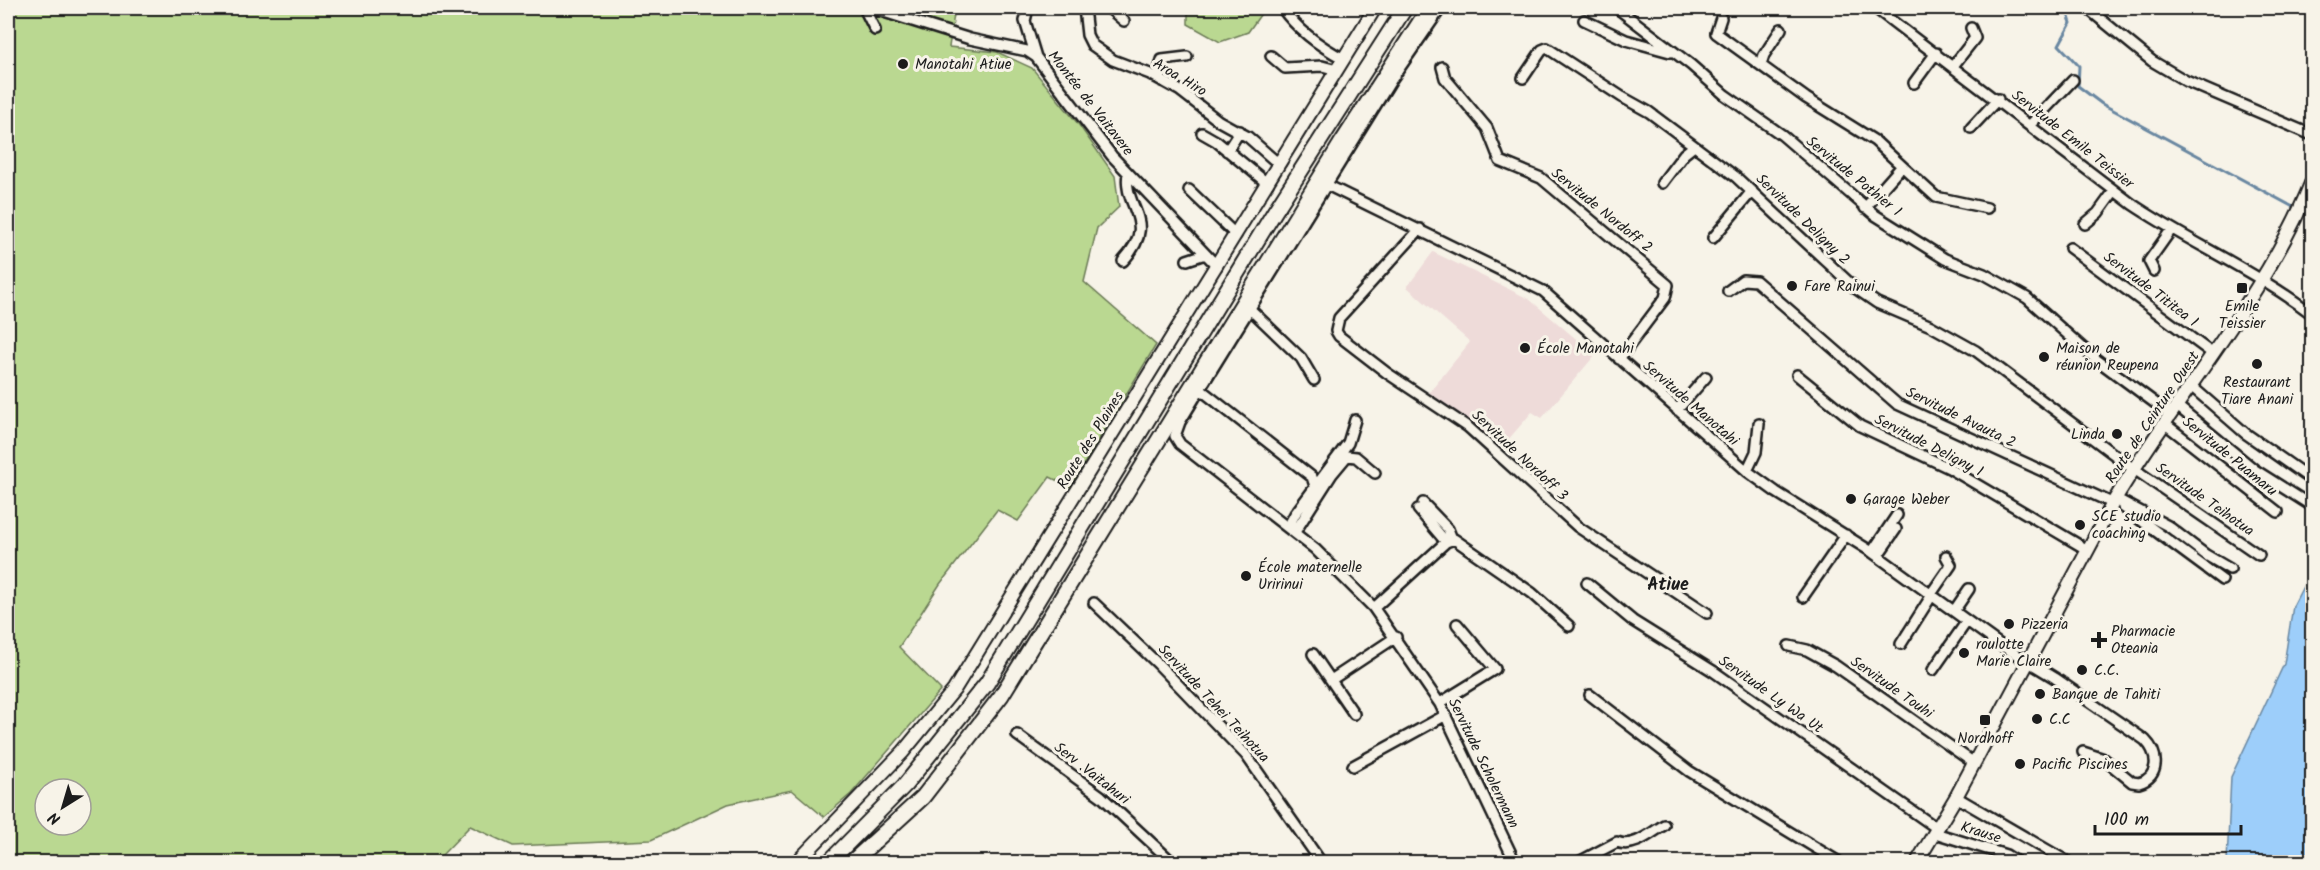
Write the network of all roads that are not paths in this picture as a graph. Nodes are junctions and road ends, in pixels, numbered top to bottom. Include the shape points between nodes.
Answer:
1 (864, 8) edge
2 (871, 8) edge
3 (1028, 8) edge
4 (1084, 8) edge
5 (1109, 8) edge
6 (1282, 8) edge
7 (1375, 8) edge
8 (1405, 8) edge
9 (1429, 8) edge
10 (1441, 8) edge
11 (1617, 8) edge
12 (1875, 8) edge
13 (2087, 8) edge
14 (1887, 11) edge
15 (1721, 18) dead end
16 (1584, 20) dead end
17 (1124, 21) dead end
18 (1971, 28) dead end
19 (1781, 29) dead end
20 (875, 30) dead end
21 (1936, 53) junction
22 (1676, 54) junction
23 (1271, 56) dead end
24 (1036, 57) junction
25 (1187, 57) dead end
26 (1340, 64) junction
27 (1761, 64) junction
28 (1953, 66) junction
29 (1442, 67) dead end
30 (1523, 78) dead end
31 (2073, 80) dead end
32 (1162, 81) junction
33 (1914, 83) dead end
34 (1998, 99) junction
35 (2030, 125) junction
36 (1971, 128) dead end
37 (1240, 131) junction
38 (1202, 133) dead end
39 (2313, 135) edge
40 (1694, 146) junction
41 (1227, 151) junction
42 (1281, 162) junction
43 (1902, 166) junction
44 (1128, 173) junction
45 (2313, 181) edge
46 (1662, 183) dead end
47 (1268, 184) junction
48 (1327, 184) junction
49 (1189, 190) dead end
50 (1752, 190) junction
51 (2114, 191) junction
52 (1865, 208) junction
53 (1987, 208) dead end
54 (2091, 221) dead end
55 (1420, 229) junction
56 (2171, 230) junction
57 (1236, 235) junction
58 (1713, 238) dead end
59 (2070, 248) dead end
60 (1205, 254) junction
61 (1187, 260) dead end
62 (1123, 261) dead end
63 (1217, 266) junction
64 (2154, 271) dead end
65 (2262, 281) junction
66 (1728, 291) dead end
67 (1250, 309) junction
68 (2313, 314) edge
69 (2213, 354) junction
70 (1619, 358) junction
71 (1797, 375) dead end
72 (1706, 377) dead end
73 (1314, 380) dead end
74 (2190, 385) junction
75 (1200, 389) junction
76 (1677, 410) junction
77 (2170, 414) junction
78 (1355, 420) dead end
79 (1759, 424) dead end
80 (2133, 468) junction
81 (1747, 471) junction
82 (1375, 473) dead end
83 (2309, 477) edge
84 (1315, 486) junction
85 (2114, 501) junction
86 (1421, 506) dead end
87 (2313, 506) edge
88 (2278, 512) dead end
89 (1897, 515) dead end
90 (1896, 529) dead end
91 (1292, 530) junction
92 (1846, 535) junction
93 (1449, 540) junction
94 (2086, 549) junction
95 (1875, 554) junction
96 (2259, 555) dead end
97 (1946, 556) dead end
98 (2230, 568) dead end
99 (2222, 580) dead end
100 (1587, 583) dead end
101 (1969, 590) dead end
102 (1931, 594) junction
103 (1803, 597) dead end
104 (1094, 603) dead end
105 (1374, 608) junction
106 (1954, 611) junction
107 (1707, 613) dead end
108 (1967, 621) junction
109 (1456, 624) dead end
110 (1569, 626) dead end
111 (1396, 637) junction
112 (1901, 644) dead end
113 (1789, 646) dead end
114 (1313, 654) dead end
115 (2027, 662) junction
116 (1933, 670) dead end
117 (1331, 680) junction
118 (1590, 695) dead end
119 (1440, 703) junction
120 (1354, 714) dead end
121 (1446, 715) junction
122 (1017, 735) dead end
123 (2083, 752) dead end
124 (1974, 763) junction
125 (1353, 766) dead end
126 (1956, 797) junction
127 (1664, 825) dead end
128 (1936, 831) junction
129 (797, 862) edge
130 (829, 862) edge
131 (852, 862) edge
132 (1172, 862) edge
133 (1321, 862) edge
134 (1515, 862) edge
135 (1580, 862) edge
136 (1839, 862) edge
137 (1917, 862) edge
138 (2017, 862) edge
139 (2068, 862) edge

1 - 20 street
2 - 24 street, Montée de Vaitavere via 970,39 1027,51
3 - 24 street via 1025,21
4 - 32 street, Aroa Hiro via 1092,45 1113,60
5 - 17 street
6 - 26 street
7 - 26 main road, Route des Plaines
8 - 130 highway via 1275,211 987,683 905,785
9 - 131 highway via 1342,142 1001,696 923,796
10 - 48 street
11 - 22 street, Servitude Pothier 1
12 - 14 street, Servitude Emile Teissier
13 - 39 street via 2152,61 2186,81
14 - 21 street, Servitude Emile Teissier
15 - 27 street via 1716,33
16 - 22 street via 1626,40
18 - 28 street via 1975,38
19 - 27 street
21 - 28 street, Servitude Emile Teissier
21 - 33 street
22 - 52 street, Servitude Pothier 1 via 1782,135
23 - 26 street via 1285,68
24 - 44 street, Montée de Vaitavere
25 - 32 street via 1162,60
26 - 42 main road, Route des Plaines
27 - 43 street via 1875,141
28 - 34 street, Servitude Emile Teissier
29 - 70 street, Servitude Nordoff 2 via 1445,78 1487,128 1500,161 1541,178 1668,285 1665,298
30 - 40 street, Servitude Deligny 2 via 1547,48 1649,112
31 - 35 street
32 - 37 street, Aroa Hiro
34 - 35 street, Servitude Emile Teissier
34 - 36 street
35 - 51 street, Servitude Emile Teissier
37 - 41 street
37 - 42 street, Aroa Hiro
38 - 41 street
40 - 46 street
40 - 50 street, Servitude Deligny 2
41 - 47 street
42 - 47 main road, Route des Plaines
43 - 52 street
43 - 53 street via 1936,197
44 - 60 street, Montée de Vaitavere
44 - 62 street via 1127,184 1140,225 1136,241
45 - 65 main road, Route de Ceinture Ouest
47 - 57 main road, Route des Plaines
48 - 55 street, Servitude Manotahi
48 - 67 street
49 - 57 street
50 - 58 street
50 - 80 street, Servitude Deligny 2 via 1855,288 1877,303 1976,351
51 - 54 street
51 - 56 street, Servitude Emile Teissier
52 - 77 street, Servitude Pothier 1 via 1945,259 1984,274 2026,298 2093,357
55 - 70 street, Servitude Manotahi via 1544,291
55 - 107 street, Servitude Nordoff 3 via 1339,318 1339,336 1468,427 1578,527
56 - 64 street via 2149,261
56 - 65 street, Servitude Emile Teissier
57 - 63 main road, Route des Plaines
59 - 69 street, Servitude Tititea 1
60 - 61 street
60 - 63 street, Montée de Vaitavere
63 - 129 main road, Route des Plaines via 954,690 903,752
65 - 68 street, Servitude Emile Teissier
65 - 69 main road, Route de Ceinture Ouest
66 - 85 street, Servitude Avauta 2 via 1743,280 1756,281 1897,404
67 - 73 street via 1301,358
67 - 75 street
69 - 74 main road, Route de Ceinture Ouest
70 - 76 street, Servitude Manotahi
71 - 94 street, Servitude Deligny 1 via 1860,426 1948,468
72 - 76 street
74 - 77 main road, Route de Ceinture Ouest
74 - 83 street via 2246,433
75 - 84 street via 1312,477
75 - 91 street, Servitude Scholermann via 1180,423 1176,436 1180,444
76 - 81 street, Servitude Manotahi
77 - 80 main road, Route de Ceinture Ouest
77 - 87 street
77 - 88 street, Servitude Puamaru
78 - 84 street via 1348,443
79 - 81 street via 1756,452
80 - 85 main road, Route de Ceinture Ouest
80 - 96 street, Servitude Teihotua
81 - 92 street, Servitude Manotahi
82 - 91 street via 1356,457 1347,456
84 - 91 street
85 - 94 main road, Route de Ceinture Ouest
85 - 98 street via 2168,526
85 - 99 street
86 - 93 street via 1448,529
89 - 95 street
90 - 95 street
91 - 105 street, Servitude Scholermann
92 - 95 street, Servitude Manotahi
92 - 103 street
93 - 105 street
93 - 110 street via 1532,593
94 - 115 main road, Route de Ceinture Ouest
95 - 102 street, Servitude Manotahi
97 - 102 street via 1951,565
100 - 128 street, Servitude Ly Wa Ut via 1633,621 1713,671
101 - 106 street
102 - 106 street, Servitude Manotahi
102 - 112 street
104 - 133 street, Servitude Tehei Teihotua via 1246,755
105 - 111 street, Servitude Scholermann
106 - 108 street, Servitude Manotahi
108 - 115 street, Servitude Manotahi
108 - 116 street
109 - 119 street via 1495,669
111 - 117 street
111 - 119 street, Servitude Scholermann
113 - 124 street, Servitude Touhi via 1836,666
114 - 117 street
115 - 123 street, Servitude Manotahi via 2131,731 2154,750 2155,766 2145,781 2132,782 2103,759
115 - 124 main road, Route de Ceinture Ouest
117 - 120 street
118 - 136 street via 1689,771
119 - 121 street, Servitude Scholermann
121 - 125 street
121 - 134 street, Servitude Scholermann
122 - 132 street, Serv .Vaitahuri via 1101,796
124 - 126 main road, Route de Ceinture Ouest
126 - 128 main road, Route de Ceinture Ouest
126 - 139 street
127 - 135 street via 1634,843 1617,842
128 - 137 main road, Route de Ceinture Ouest
128 - 138 street, Krause

